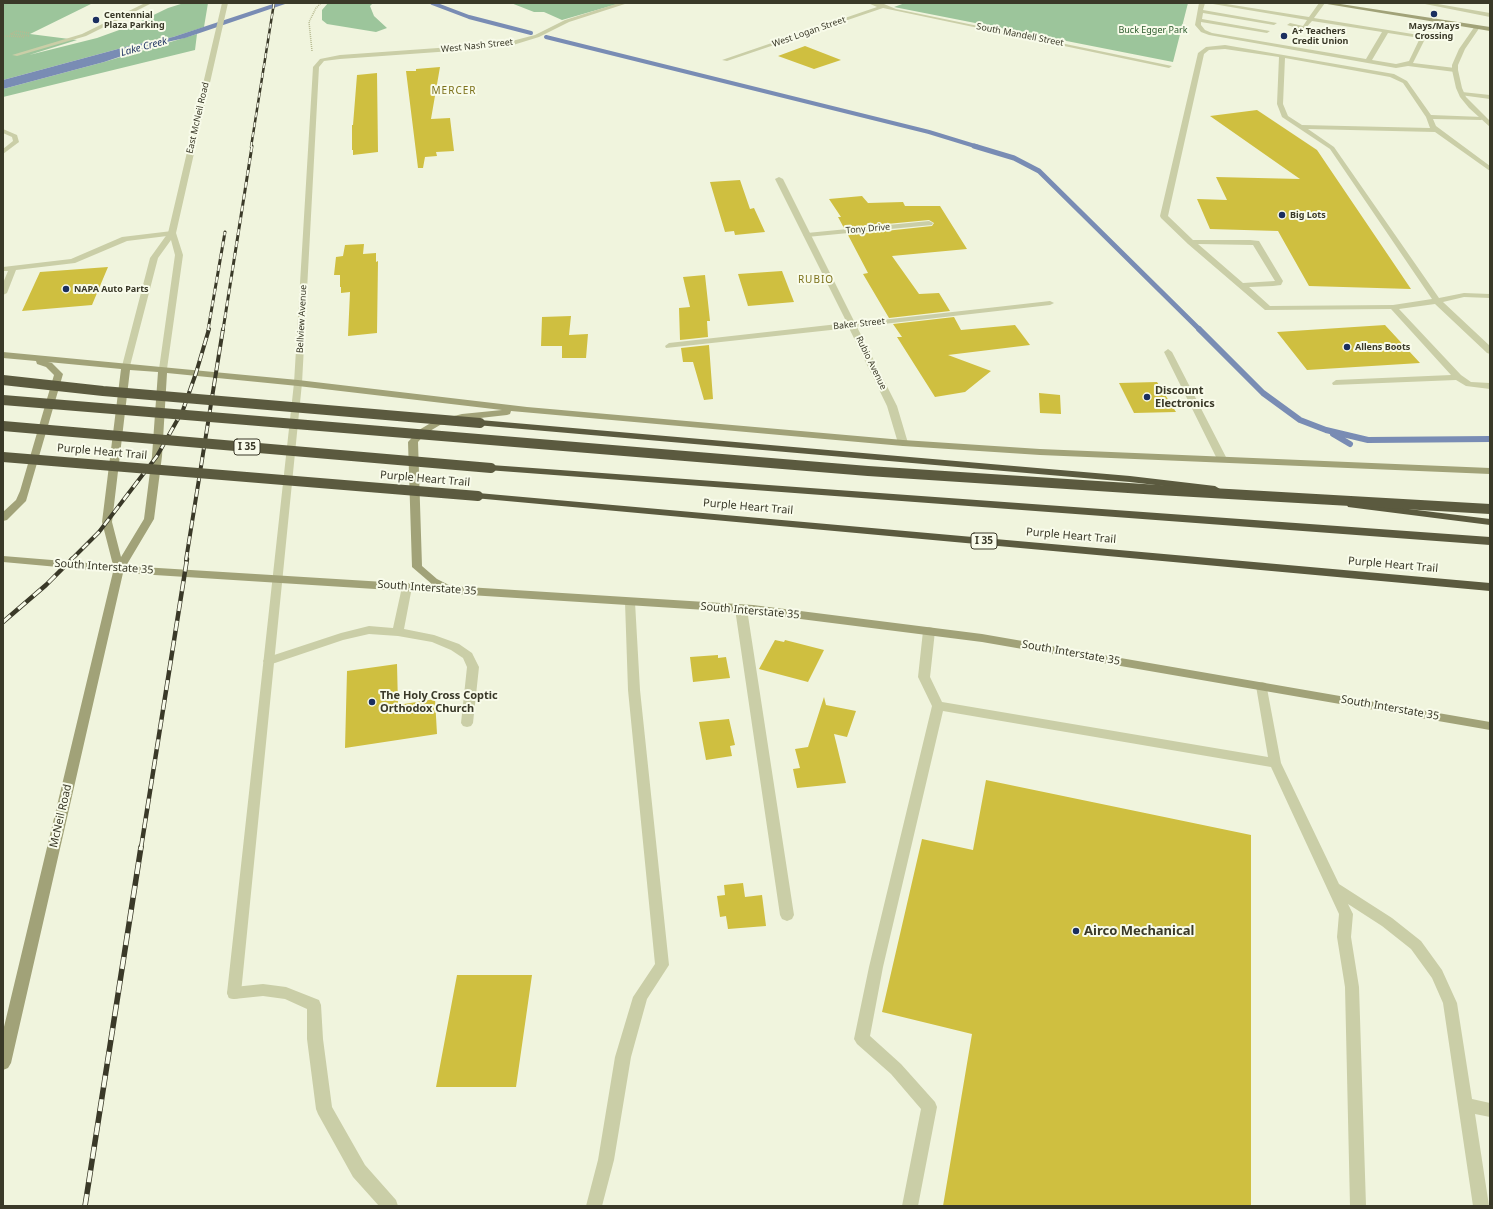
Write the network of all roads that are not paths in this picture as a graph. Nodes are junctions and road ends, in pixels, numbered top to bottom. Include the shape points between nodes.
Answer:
1 (149, 3) edge
2 (625, 3) edge
3 (871, 3) edge
4 (894, 3) edge
5 (1202, 3) edge
6 (1210, 3) edge
7 (1323, 3) edge
8 (1423, 3) edge
9 (224, 6) edge
10 (883, 7) junction
11 (1200, 11) junction
12 (1483, 15) junction
13 (1490, 15) edge
14 (1311, 19) junction
15 (1199, 20) junction
16 (1274, 23) dead end
17 (1290, 25) dead end
18 (1477, 27) junction
19 (1490, 29) edge
20 (1267, 31) dead end
21 (1386, 31) junction
22 (1298, 40) dead end
23 (1292, 48) junction
24 (15, 55) dead end
25 (1282, 56) junction
26 (322, 60) joint
27 (725, 60) dead end
28 (1368, 61) junction
29 (1408, 64) junction
30 (1169, 66) dead end
31 (1455, 70) junction
32 (1462, 94) junction
33 (1490, 97) edge
34 (1429, 117) junction
35 (1482, 118) junction
36 (1490, 125) edge
37 (1301, 127) junction
38 (1438, 130) junction
39 (3, 131) edge
40 (3, 152) edge
41 (1490, 170) edge
42 (779, 179) dead end
43 (929, 223) dead end
44 (172, 233) junction
45 (807, 235) junction
46 (1191, 242) junction
47 (12, 268) junction
48 (3, 269) edge
49 (1242, 285) junction
50 (3, 293) edge
51 (1490, 296) edge
52 (1437, 301) junction
53 (1050, 303) dead end
54 (1393, 307) junction
55 (852, 325) junction
56 (669, 346) dead end
57 (1490, 351) edge
58 (1168, 352) dead end
59 (3, 355) edge
60 (26, 358) junction
61 (126, 366) junction
62 (163, 369) junction
63 (1458, 377) junction
64 (3, 380) edge
65 (298, 383) junction
66 (1336, 383) dead end
67 (1490, 386) edge
68 (3, 400) edge
69 (527, 410) junction
70 (3, 426) edge
71 (903, 442) junction
72 (3, 457) edge
73 (1222, 459) junction
74 (1490, 471) edge
75 (1490, 508) edge
76 (3, 518) edge
77 (1490, 522) edge
78 (1490, 541) edge
79 (3, 559) edge
80 (119, 569) junction
81 (278, 579) junction
82 (407, 587) junction
83 (1490, 587) edge
84 (450, 589) junction
85 (630, 602) junction
86 (741, 609) junction
87 (929, 631) junction
88 (398, 632) junction
89 (269, 661) junction
90 (1262, 686) junction
91 (938, 706) junction
92 (467, 723) dead end
93 (1490, 726) edge
94 (1275, 763) junction
95 (1334, 888) junction
96 (787, 915) dead end
97 (3, 1063) edge
98 (1465, 1105) junction
99 (1490, 1110) edge
100 (390, 1206) edge
101 (594, 1206) edge
102 (910, 1206) edge
103 (1358, 1206) edge
104 (1481, 1206) edge

1 - 24 street via 84,35
2 - 26 street, West Nash Street via 567,21 538,36 513,43
3 - 10 street, South Mandell Street
4 - 10 street, West Logan Street
5 - 11 street
6 - 14 street
7 - 14 street
7 - 18 main road
8 - 12 street
9 - 44 street, East McNeil Road
10 - 27 street, West Logan Street
10 - 30 street, South Mandell Street
11 - 15 street
11 - 16 street
12 - 13 street
12 - 18 street
14 - 17 street via 1304,28
14 - 21 street
15 - 20 street
15 - 23 street via 1199,28 1211,34
18 - 19 main road
18 - 31 street via 1462,49
21 - 28 street
21 - 29 street via 1423,37 1412,62
22 - 23 street
23 - 28 street
25 - 34 street via 1392,75 1405,82
25 - 37 street via 1280,104 1285,117
25 - 46 street via 1225,47 1208,48 1201,53 1164,216
26 - 65 street, Bellview Avenue via 316,67
28 - 29 street via 1396,66
29 - 31 street
31 - 32 street
32 - 33 street
32 - 35 street
34 - 35 street
34 - 38 street via 1433,127
35 - 36 street
37 - 38 street
37 - 52 street via 1332,148
38 - 41 street
39 - 40 street via 15,136 16,142
42 - 45 street, Rubio Avenue
43 - 45 street, Tony Drive
44 - 47 street via 125,239 72,261
44 - 61 street, East McNeil Road via 154,258
44 - 62 street via 179,255
45 - 55 street, Rubio Avenue
46 - 49 street
46 - 49 street via 1256,244 1280,280 1273,284
47 - 48 street
47 - 50 street
49 - 54 street via 1268,308
51 - 52 street via 1464,295
52 - 54 street
52 - 57 street
53 - 55 street, Baker Street
54 - 63 street
55 - 56 street, Baker Street
55 - 71 street, Rubio Avenue via 892,406
58 - 73 street
59 - 60 main road
60 - 61 main road
60 - 76 main road via 49,365 59,374 25,491 21,501
61 - 62 main road
61 - 80 main road, McNeil Road via 107,522
62 - 65 main road
62 - 80 main road, McNeil Road via 157,456 149,519
63 - 66 street
63 - 67 street via 1469,384
64 - 77 highway, bridge via 159,396 1130,479
65 - 69 main road
65 - 81 street, Bellview Avenue
68 - 75 highway, bridge via 876,471
69 - 71 main road
69 - 84 main road via 462,417 437,423 422,432 413,442 417,567 433,581
70 - 78 highway, Purple Heart Trail / I 35, bridge via 491,468
71 - 73 main road via 1040,452
72 - 83 highway, Purple Heart Trail / I 35, bridge via 478,496
73 - 74 main road
79 - 80 main road, South Interstate 35
80 - 81 main road, South Interstate 35
80 - 97 main road, McNeil Road
81 - 82 main road, South Interstate 35
81 - 89 street, Bellview Avenue
82 - 84 main road, South Interstate 35
82 - 88 street
84 - 85 main road, South Interstate 35
85 - 86 main road, South Interstate 35
85 - 101 street via 634,690 662,965 640,997 623,1057 606,1160
86 - 87 main road, South Interstate 35
86 - 96 street
87 - 90 main road, South Interstate 35
87 - 91 street via 924,677
88 - 89 street via 369,630
88 - 92 street via 434,639 455,647 468,656 473,667
89 - 100 street, Bellview Avenue via 234,993 264,990 286,993 314,1005 315,1039 324,1109 359,1171
90 - 93 main road, South Interstate 35
90 - 94 street
91 - 94 street
91 - 102 street via 876,966 862,1039 896,1069 929,1107
94 - 95 street
95 - 98 street via 1387,922 1416,945 1437,974 1450,1003
95 - 103 street via 1346,914 1344,938 1352,987
98 - 99 street
98 - 104 street

